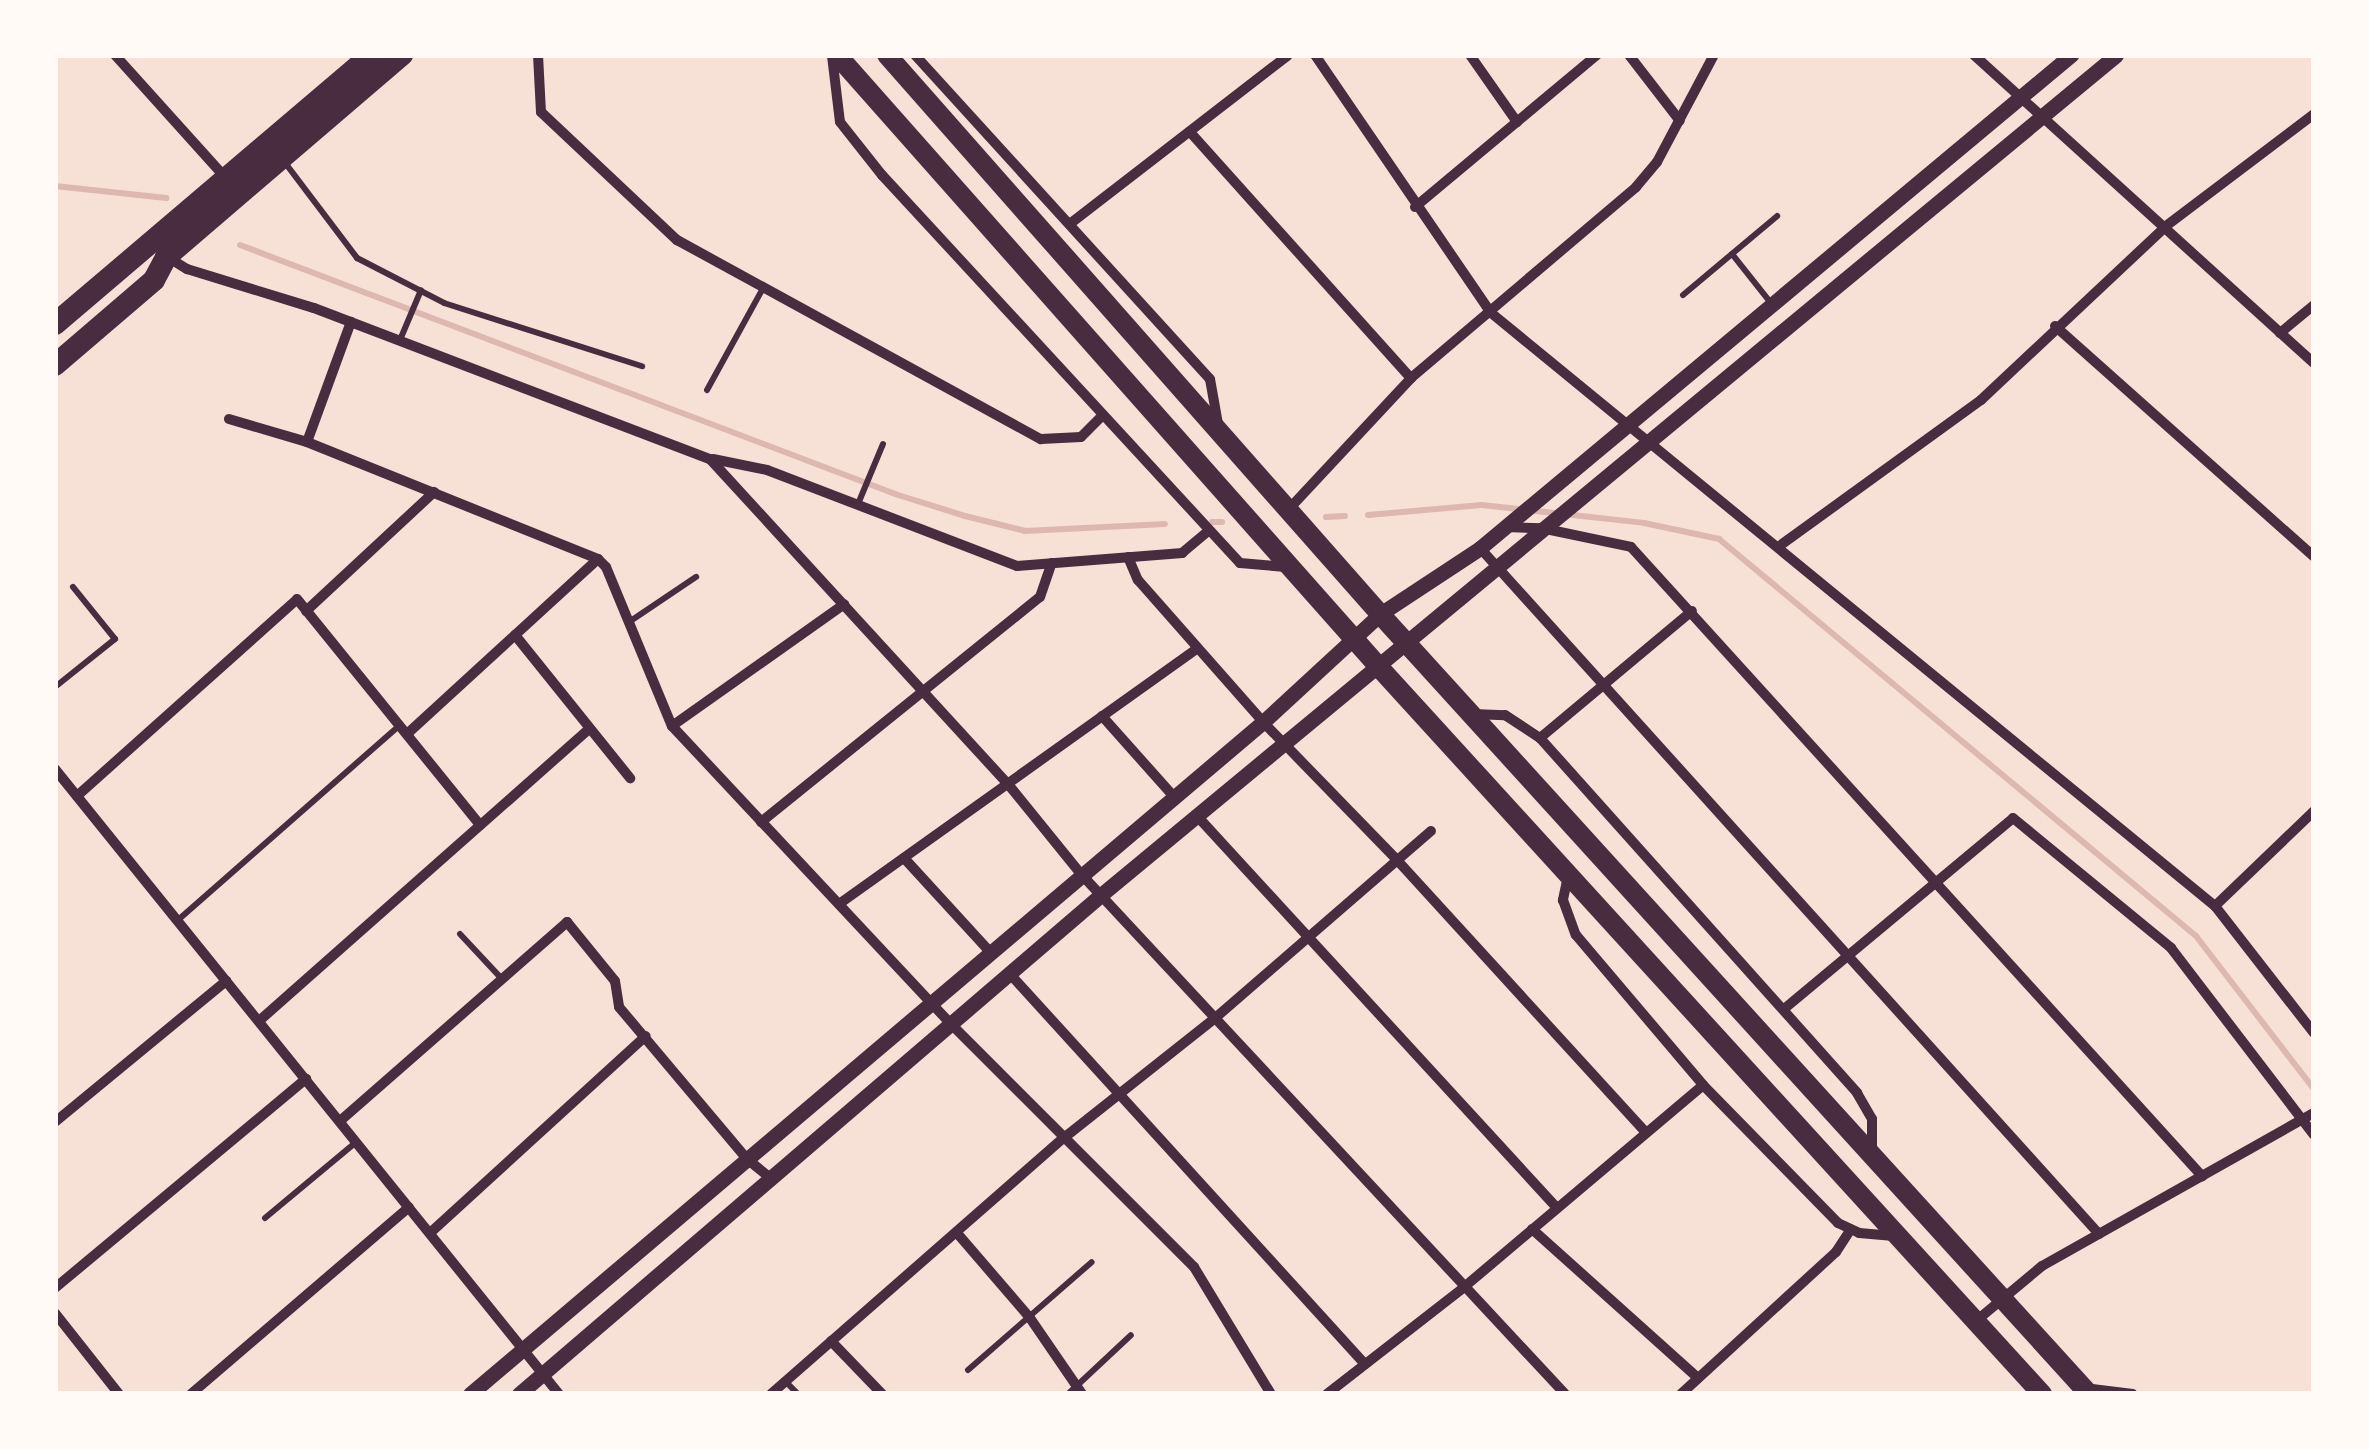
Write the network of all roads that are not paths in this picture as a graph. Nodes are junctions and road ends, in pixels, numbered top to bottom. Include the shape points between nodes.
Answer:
1 (115, 55) edge
2 (371, 55) edge
3 (402, 55) edge
4 (538, 55) edge
5 (834, 55) edge
6 (886, 55) edge
7 (916, 55) edge
8 (1288, 55) edge
9 (1315, 55) edge
10 (1470, 55) edge
11 (1597, 55) edge
12 (1628, 55) edge
13 (1714, 55) edge
14 (1974, 55) edge
15 (2071, 55) edge
16 (2116, 55) edge
17 (2019, 97) junction
18 (2314, 114) edge
19 (2042, 116) junction
20 (1680, 121) junction
21 (1517, 122) junction
22 (1190, 132) junction
23 (282, 158) junction
24 (226, 178) junction
25 (1416, 208) junction
26 (1777, 216) dead end
27 (1071, 224) junction
28 (2166, 226) junction
29 (151, 238) junction
30 (1732, 254) junction
31 (166, 257) junction
32 (764, 287) junction
33 (419, 294) junction
34 (1683, 296) dead end
35 (1772, 304) junction
36 (2314, 305) edge
37 (1490, 312) junction
38 (351, 322) junction
39 (55, 324) edge
40 (2055, 326) junction
41 (2280, 332) junction
42 (400, 341) junction
43 (2314, 363) edge
44 (55, 365) edge
45 (642, 366) dead end
46 (1411, 378) junction
47 (707, 390) dead end
48 (1103, 415) junction
49 (229, 419) dead end
50 (1629, 424) junction
51 (1219, 432) junction
52 (1647, 439) junction
53 (307, 442) junction
54 (884, 444) dead end
55 (710, 459) junction
56 (434, 492) junction
57 (858, 505) junction
58 (1288, 510) junction
59 (1509, 524) junction
60 (1544, 525) junction
61 (1210, 530) junction
62 (1778, 547) junction
63 (1480, 548) junction
64 (1128, 557) junction
65 (2314, 558) edge
66 (598, 559) junction
67 (1052, 564) junction
68 (1292, 567) junction
69 (1493, 567) junction
70 (696, 577) dead end
71 (74, 587) dead end
72 (844, 604) junction
73 (306, 611) junction
74 (1692, 611) junction
75 (1380, 614) junction
76 (628, 622) junction
77 (515, 635) junction
78 (1353, 637) junction
79 (1404, 641) junction
80 (1197, 648) junction
81 (1377, 665) junction
82 (55, 686) edge
83 (1602, 688) junction
84 (923, 691) junction
85 (1470, 714) junction
86 (1102, 716) junction
87 (1263, 722) junction
88 (672, 726) junction
89 (589, 729) junction
90 (404, 730) junction
91 (1540, 738) junction
92 (1284, 744) junction
93 (55, 769) edge
94 (630, 778) dead end
95 (1008, 784) junction
96 (77, 796) junction
97 (1174, 798) junction
98 (2314, 811) edge
99 (1198, 817) junction
100 (762, 822) junction
101 (480, 826) junction
102 (1431, 831) dead end
103 (904, 858) junction
104 (1397, 860) junction
105 (1081, 874) junction
106 (1568, 875) junction
107 (1937, 880) junction
108 (1102, 894) junction
109 (838, 904) junction
110 (2215, 906) junction
111 (178, 920) junction
112 (460, 934) dead end
113 (1306, 939) junction
114 (991, 953) junction
115 (1847, 956) junction
116 (1010, 974) junction
117 (502, 979) junction
118 (226, 981) junction
119 (931, 1003) junction
120 (1784, 1009) junction
121 (1214, 1019) junction
122 (259, 1021) junction
123 (952, 1026) junction
124 (2314, 1033) edge
125 (646, 1036) junction
126 (306, 1079) junction
127 (1703, 1085) junction
128 (1118, 1094) junction
129 (2314, 1113) edge
130 (2302, 1120) junction
131 (340, 1121) junction
132 (55, 1122) edge
133 (1646, 1133) junction
134 (2314, 1135) edge
135 (1065, 1137) junction
136 (356, 1142) junction
137 (1872, 1155) junction
138 (747, 1158) junction
139 (2202, 1176) junction
140 (772, 1179) junction
141 (409, 1207) junction
142 (1557, 1208) junction
143 (266, 1218) dead end
144 (1851, 1229) junction
145 (1532, 1230) junction
146 (430, 1233) junction
147 (957, 1233) junction
148 (2099, 1234) junction
149 (1898, 1236) junction
150 (1092, 1262) dead end
151 (55, 1288) edge
152 (1463, 1288) junction
153 (2003, 1299) junction
154 (55, 1313) edge
155 (1030, 1318) junction
156 (1976, 1321) junction
157 (1132, 1334) dead end
158 (831, 1341) junction
159 (523, 1348) junction
160 (1364, 1363) junction
161 (968, 1370) dead end
162 (543, 1373) junction
163 (1698, 1378) junction
164 (786, 1381) junction
165 (1076, 1391) edge
166 (2086, 1391) edge
167 (119, 1394) edge
168 (191, 1394) edge
169 (470, 1394) edge
170 (519, 1394) edge
171 (559, 1394) edge
172 (771, 1394) edge
173 (798, 1394) edge
174 (882, 1394) edge
175 (1271, 1394) edge
176 (1328, 1394) edge
177 (1565, 1394) edge
178 (1680, 1394) edge
179 (2042, 1394) edge
180 (2133, 1394) edge

1 - 24 street
2 - 24 highway
3 - 23 highway
4 - 32 street via 540,112 677,240
5 - 48 street via 840,122
5 - 68 main road
6 - 51 main road
7 - 27 street
8 - 22 street
9 - 25 street
10 - 21 street
11 - 21 street
12 - 20 street
13 - 20 street
14 - 17 street
15 - 17 street
16 - 19 street
17 - 19 street
17 - 35 street
18 - 28 street
19 - 28 street
19 - 52 street
20 - 37 street via 1636,187
21 - 25 street
22 - 27 street
22 - 46 street
23 - 31 highway
23 - 33 lane via 356,258
24 - 29 highway
25 - 37 street
26 - 30 lane
27 - 51 street via 1210,380
28 - 40 street
28 - 41 street
29 - 31 street
29 - 39 highway
30 - 34 lane
30 - 35 lane
31 - 38 street
31 - 44 highway via 154,280
32 - 47 lane
32 - 48 street via 1041,439 1080,437
33 - 42 lane
33 - 45 lane
35 - 50 street
36 - 41 street
37 - 46 street
37 - 50 street
38 - 42 street
38 - 53 street
40 - 62 street via 1981,400
40 - 65 street
41 - 43 street
42 - 55 street
46 - 58 street
48 - 61 street
49 - 53 street
50 - 52 street
50 - 59 street
51 - 58 main road
52 - 60 street
52 - 62 street
53 - 56 street
54 - 57 lane
55 - 57 street via 767,470
55 - 72 street
56 - 66 street
56 - 73 street
57 - 67 street via 1017,566
58 - 75 main road
59 - 60 street
59 - 63 street
60 - 69 street
60 - 74 street via 1631,547
61 - 64 street via 1182,553
61 - 68 street via 1240,563
62 - 110 street
63 - 69 street
63 - 75 street
64 - 67 street
64 - 80 street via 1138,580
66 - 76 street
66 - 77 street
67 - 84 street via 1040,597
68 - 78 main road
69 - 79 street
69 - 83 street
70 - 76 lane
71 - 82 lane via 114,639
72 - 84 street
72 - 88 street
73 - 90 street
73 - 96 street via 297,600
74 - 83 street
74 - 107 street
75 - 78 street
75 - 79 main road
76 - 88 street
77 - 89 street
77 - 90 street
78 - 81 main road
78 - 87 street
79 - 81 street
79 - 85 main road
80 - 86 street
80 - 87 street
81 - 92 street
81 - 106 main road
83 - 91 street
83 - 115 street
84 - 95 street
84 - 100 street
85 - 91 street via 1505,715
85 - 137 main road
86 - 95 street
86 - 97 street
87 - 92 street
87 - 97 street
88 - 100 street
89 - 94 street
89 - 101 street
90 - 101 street
90 - 111 lane
91 - 120 street
92 - 99 street
92 - 104 street
93 - 96 street
95 - 103 street
95 - 105 street
96 - 111 street
97 - 105 street
98 - 110 street
99 - 108 street
99 - 113 street
100 - 109 street
101 - 122 street
102 - 104 street
103 - 109 street
103 - 114 street
104 - 113 street
104 - 133 street
105 - 108 street
105 - 114 street
106 - 127 street via 1563,900 1576,935
106 - 149 main road
107 - 115 street
107 - 130 street via 2013,818 2171,948
107 - 139 street
108 - 116 street
108 - 121 street
109 - 119 street
110 - 124 street
111 - 118 street
112 - 117 lane
113 - 121 street
113 - 142 street
114 - 119 street
115 - 120 street
115 - 148 street
116 - 123 street
116 - 128 street
117 - 125 street via 567,922 615,981 619,1006
117 - 131 street
118 - 122 street
118 - 132 street
119 - 123 street
119 - 138 street
120 - 137 street via 1872,1119
121 - 128 street
121 - 152 street
122 - 126 street
123 - 135 street
123 - 140 street
125 - 138 street
125 - 146 street
126 - 131 street
126 - 151 street
127 - 133 street
127 - 144 street
128 - 135 street
128 - 160 street
129 - 130 street
130 - 134 street
130 - 139 street
131 - 136 street
133 - 142 street
135 - 147 street
135 - 175 street via 1194,1267
136 - 141 street
136 - 143 lane
137 - 153 main road
138 - 140 street
138 - 159 street
139 - 148 street
140 - 162 street
141 - 146 street
141 - 168 street
142 - 145 street
144 - 149 street
144 - 163 street via 1836,1252
145 - 152 street
145 - 163 street
146 - 159 street
147 - 155 street
147 - 158 street
148 - 153 street via 2042,1266
149 - 156 main road
150 - 155 lane
152 - 160 street
152 - 177 street
153 - 156 street
153 - 166 main road
154 - 167 street
155 - 161 lane
155 - 165 street
156 - 179 main road
157 - 165 lane
158 - 164 street
158 - 174 street
159 - 162 street
159 - 169 street
160 - 176 street
162 - 170 street
162 - 171 street
163 - 178 street
164 - 172 street
164 - 173 lane
166 - 180 street

